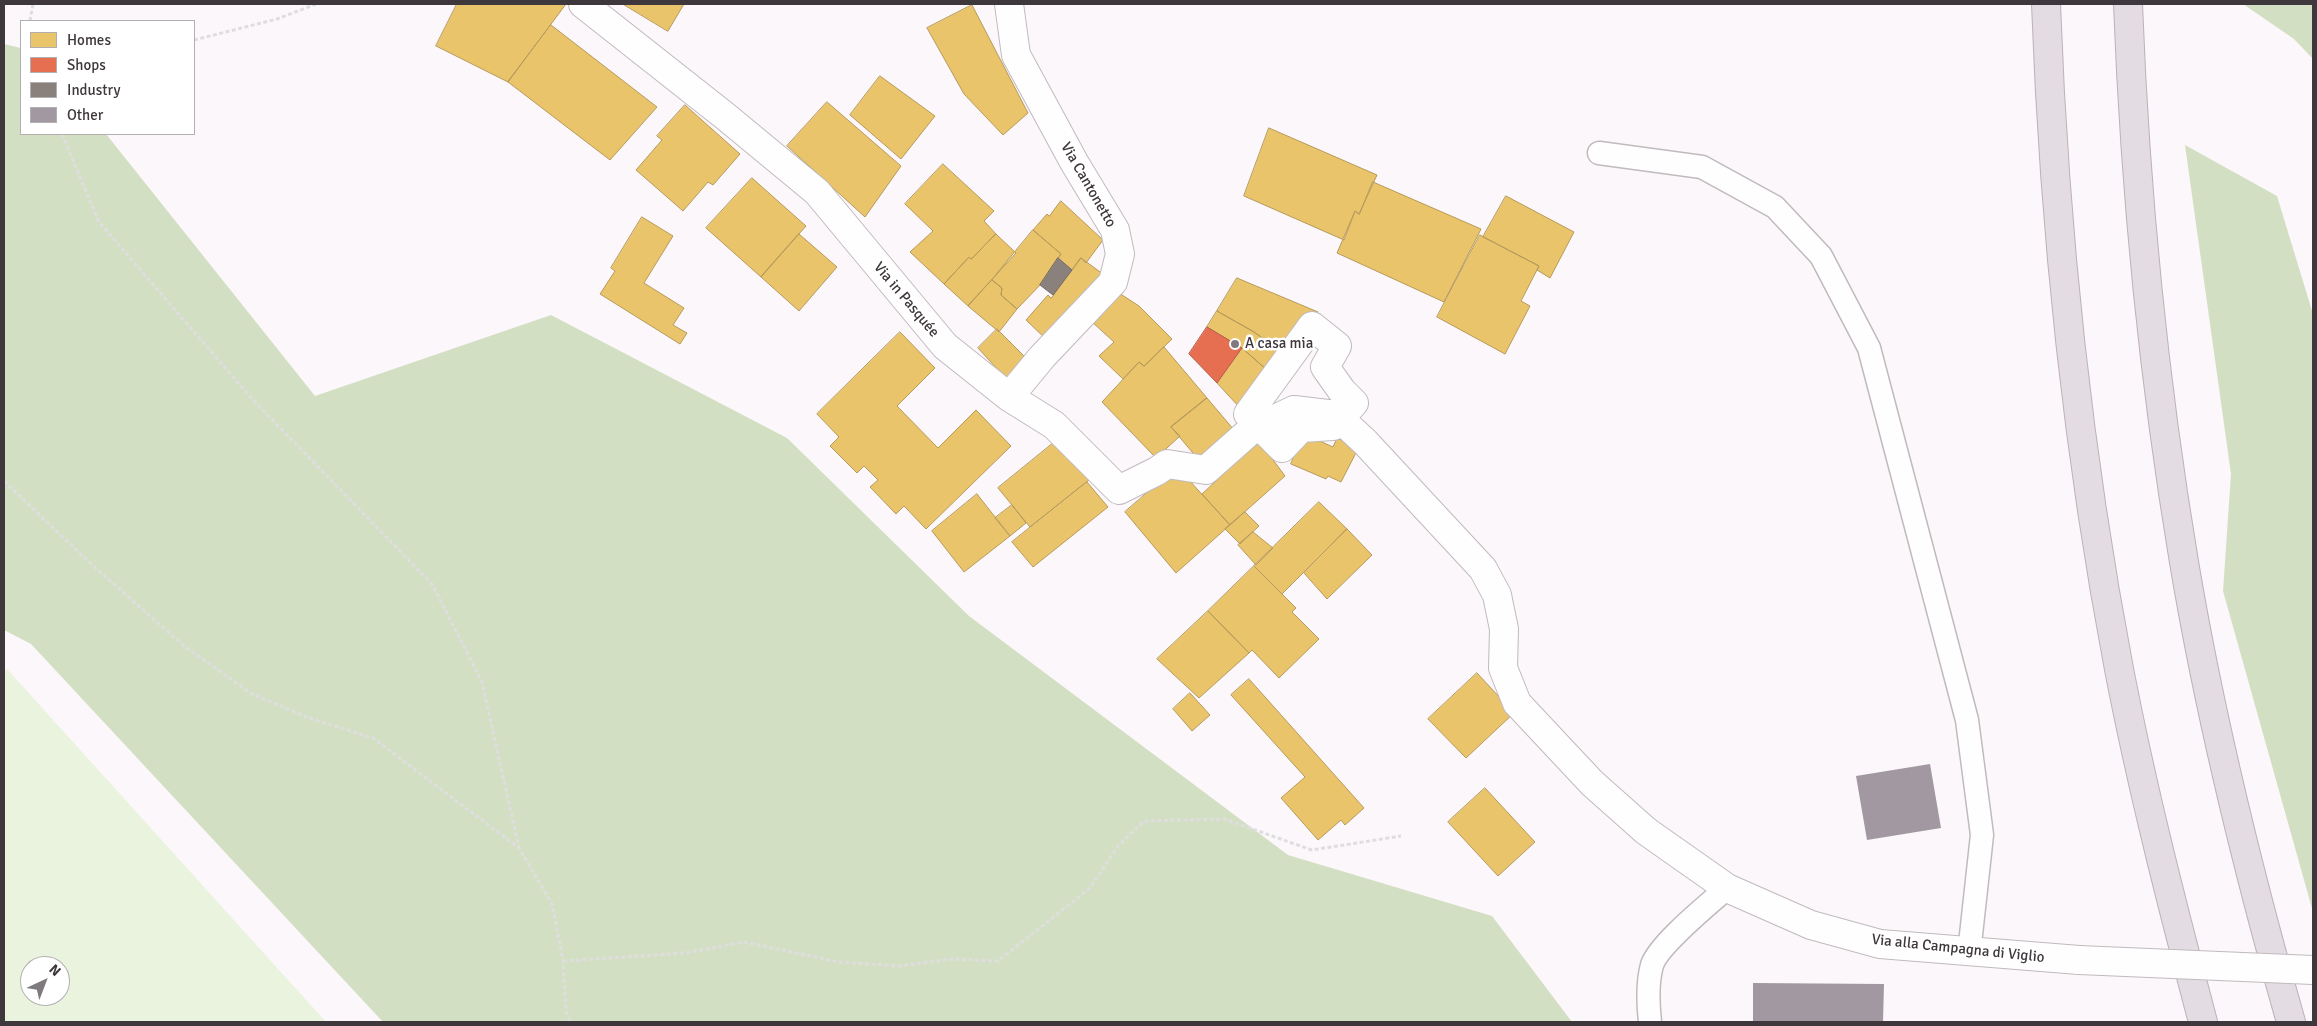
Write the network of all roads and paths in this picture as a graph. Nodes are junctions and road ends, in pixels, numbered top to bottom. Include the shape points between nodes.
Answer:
1 (33, 4) edge
2 (316, 4) edge
3 (583, 4) edge
4 (1010, 4) edge
5 (2046, 4) edge
6 (2128, 4) edge
7 (30, 20) edge
8 (195, 40) edge
9 (62, 135) edge
10 (1600, 153) dead end
11 (1009, 397) junction
12 (1340, 419) junction
13 (1254, 429) junction
14 (4, 481) edge
15 (1401, 836) dead end
16 (519, 848) junction
17 (1727, 888) junction
18 (1969, 953) junction
19 (563, 961) junction
20 (2313, 970) edge
21 (570, 1022) edge
22 (1650, 1022) edge
23 (2203, 1022) edge
24 (2291, 1022) edge

1 - 7 path
2 - 8 path via 277,19
3 - 11 street, Via in Pasquée via 817,192 945,346
4 - 11 street, Via Cantonetto via 1016,55 1115,230 1120,254 1113,282
5 - 23 highway via 2061,264 2089,487 2117,659 2140,769 2164,876
6 - 24 highway via 2145,265 2184,564 2225,766 2261,916
9 - 16 path via 99,222 253,400 432,584 482,682
10 - 18 lane via 1702,167 1775,208 1821,256 1869,348 1967,720 1982,835
11 - 13 street, Via in Pasquée via 1054,426 1119,490 1167,464 1206,470
12 - 13 street via 1336,415 1294,410
12 - 13 street via 1354,403 1325,367 1337,346 1312,326 1248,414
12 - 17 street, Via alla Campagna di Viglio via 1483,569 1497,595 1504,630 1503,668 1517,702 1592,783 1646,830
14 - 16 path via 184,646 252,694 309,718 374,738
15 - 19 path via 1312,850 1224,819 1144,821 1118,846 1090,888 998,962 952,959 899,966 849,962 744,942 685,953
16 - 19 path via 552,904
17 - 18 street, Via alla Campagna di Viglio via 1811,925 1880,944
17 - 22 lane via 1665,945 1652,964 1648,999
18 - 20 street, Via alla Campagna di Viglio, bridge
19 - 21 path via 566,1010

